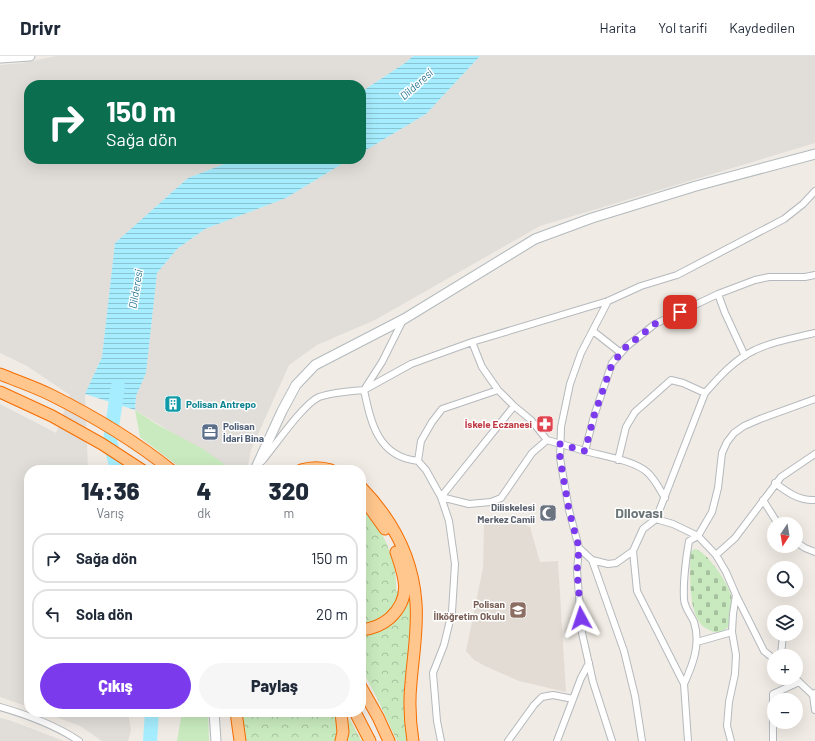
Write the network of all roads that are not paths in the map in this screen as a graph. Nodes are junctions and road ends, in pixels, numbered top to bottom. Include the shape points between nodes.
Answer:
1 (30, 56) edge
2 (0, 58) edge
3 (815, 154) edge
4 (815, 191) edge
5 (815, 275) edge
6 (718, 294) junction
7 (608, 301) junction
8 (404, 319) junction
9 (593, 331) junction
10 (815, 334) edge
11 (472, 342) junction
12 (621, 353) junction
13 (745, 356) junction
14 (0, 374) edge
15 (364, 390) junction
16 (498, 390) junction
17 (0, 392) edge
18 (705, 393) junction
19 (815, 399) edge
20 (514, 406) junction
21 (547, 440) junction
22 (560, 444) junction
23 (585, 451) junction
24 (815, 454) edge
25 (618, 460) junction
26 (418, 461) junction
27 (134, 465) edge
28 (165, 465) edge
29 (257, 465) edge
30 (258, 465) edge
31 (775, 483) junction
32 (366, 493) edge
33 (441, 497) junction
34 (665, 498) junction
35 (763, 500) junction
36 (815, 500) edge
37 (366, 503) edge
38 (774, 517) edge
39 (656, 519) junction
40 (698, 536) junction
41 (803, 547) edge
42 (579, 548) junction
43 (633, 551) junction
44 (815, 552) edge
45 (716, 555) junction
46 (592, 560) junction
47 (736, 595) junction
48 (366, 630) edge
49 (732, 632) junction
50 (697, 642) junction
51 (767, 653) edge
52 (589, 663) junction
53 (684, 684) junction
54 (788, 685) edge
55 (803, 685) edge
56 (814, 694) edge
57 (366, 696) edge
58 (573, 699) junction
59 (0, 707) edge
60 (815, 710) edge
61 (24, 714) edge
62 (30, 717) edge
63 (214, 717) edge
64 (232, 717) edge
65 (237, 717) edge
66 (342, 717) edge
67 (358, 717) edge
68 (79, 741) edge
69 (216, 741) edge
70 (234, 741) edge
71 (240, 741) edge
72 (341, 741) edge
73 (370, 741) edge
74 (389, 741) edge
75 (413, 741) edge
76 (441, 741) edge
77 (508, 741) edge
78 (557, 741) edge
79 (612, 741) edge
80 (642, 741) edge
81 (688, 741) edge
82 (731, 741) edge
83 (773, 741) edge

1 - 2 main road
3 - 8 main road via 689,188 592,218 535,239
4 - 7 street via 784,218 677,275 641,286
5 - 6 street via 769,277
6 - 12 street via 655,324
6 - 13 street
7 - 9 street
7 - 11 street
8 - 15 street
8 - 29 main road via 315,365 296,385
9 - 12 street
9 - 22 street via 581,353 570,384
10 - 13 street via 777,342
11 - 15 street via 411,364
11 - 16 street via 482,367
12 - 23 street via 612,364
13 - 18 street
14 - 28 highway via 51,395 108,426
15 - 26 street via 374,428 382,442 394,454
15 - 30 street via 318,398 300,413
16 - 20 street
16 - 26 street via 442,409 421,441
17 - 27 highway via 52,416
18 - 25 street via 671,380 635,412 626,427
18 - 34 street
19 - 40 street via 760,419 734,433 722,453 712,512
20 - 21 street via 531,420
20 - 33 street
21 - 22 street
21 - 33 street via 532,453 501,498 491,502 469,504
22 - 23 street
22 - 42 street via 569,510
23 - 25 street
24 - 31 street
25 - 34 street via 647,472
26 - 33 street
31 - 35 street
31 - 36 street via 800,499
32 - 75 highway via 392,526 411,572 416,604 410,721
33 - 76 street via 449,521 456,564 452,612 433,673
34 - 39 street
35 - 38 street
35 - 45 street via 735,538
37 - 48 highway via 395,548 405,583 405,593 398,610 388,620
39 - 40 street
39 - 43 street via 643,529
40 - 45 street
40 - 50 street via 689,541 684,601 694,623
41 - 44 street
42 - 46 street
42 - 52 street via 577,571 582,633
43 - 46 street via 616,563
43 - 53 street via 637,591
45 - 47 street
46 - 80 street via 624,651
47 - 49 street
47 - 51 street
49 - 50 street
49 - 82 street via 736,655 727,726
50 - 53 street via 694,663
52 - 58 street
52 - 79 street
53 - 81 street
54 - 83 street via 773,694
55 - 56 street
56 - 60 street
57 - 74 highway
58 - 77 street via 553,695 542,697
58 - 78 street
59 - 61 street
62 - 68 street via 64,731
63 - 69 main road
64 - 70 highway
65 - 71 highway
66 - 72 highway
67 - 73 highway

